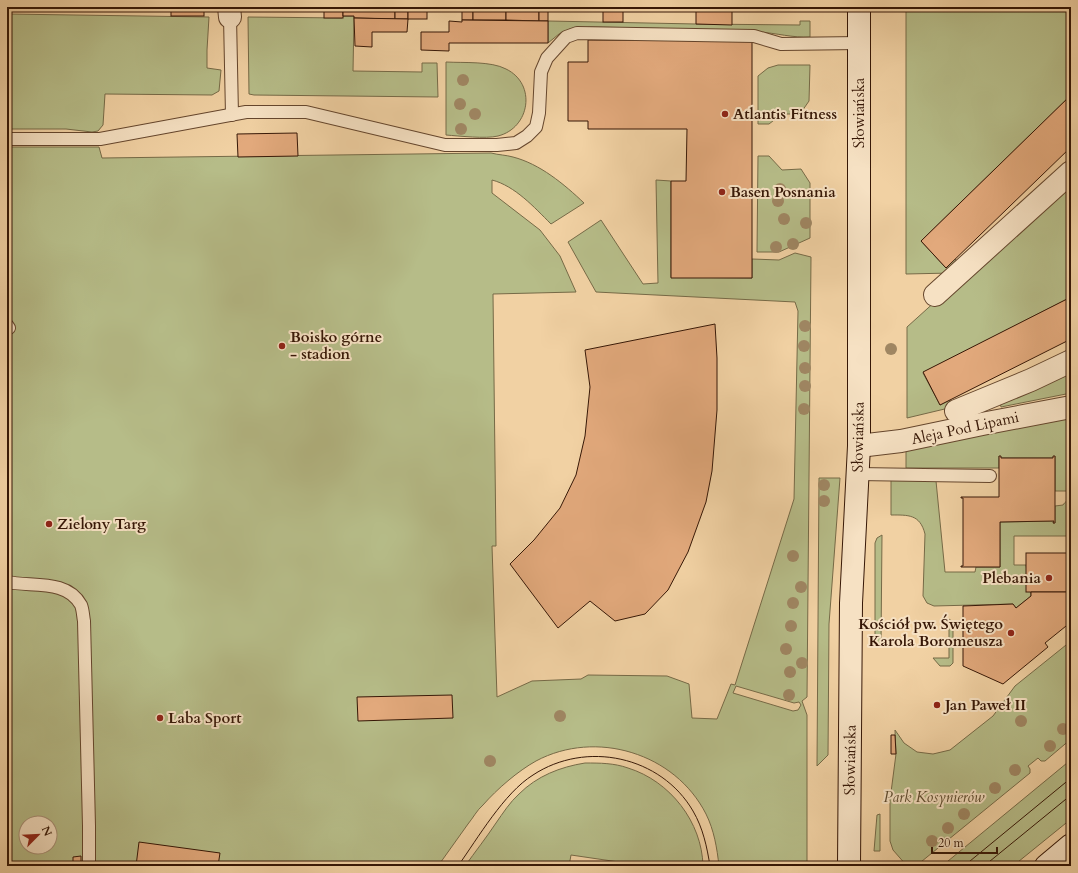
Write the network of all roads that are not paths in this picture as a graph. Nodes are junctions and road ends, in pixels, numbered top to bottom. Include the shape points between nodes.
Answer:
1 (859, 7) edge
2 (230, 12) edge
3 (859, 43) junction
4 (232, 115) junction
5 (7, 139) edge
6 (1071, 172) edge
7 (935, 295) dead end
8 (1071, 361) edge
9 (1071, 407) edge
10 (956, 411) dead end
11 (859, 446) junction
12 (858, 474) junction
13 (990, 476) dead end
14 (7, 582) edge
15 (1071, 845) edge
16 (89, 866) edge
17 (849, 866) edge
18 (1046, 866) edge

1 - 3 street, Słowiańska
2 - 4 lane
3 - 4 lane via 781,44 754,36 577,33 566,38 547,58 541,72 536,126 516,143 445,145 306,112 246,112
3 - 11 street, Słowiańska
4 - 5 lane via 100,139
6 - 7 street
8 - 10 street
9 - 11 street, Aleja Pod Lipami via 901,441
11 - 12 street, Słowiańska
12 - 13 lane
12 - 17 street, Słowiańska via 851,603
14 - 16 lane via 58,586 74,596 81,607 84,621
15 - 18 street

